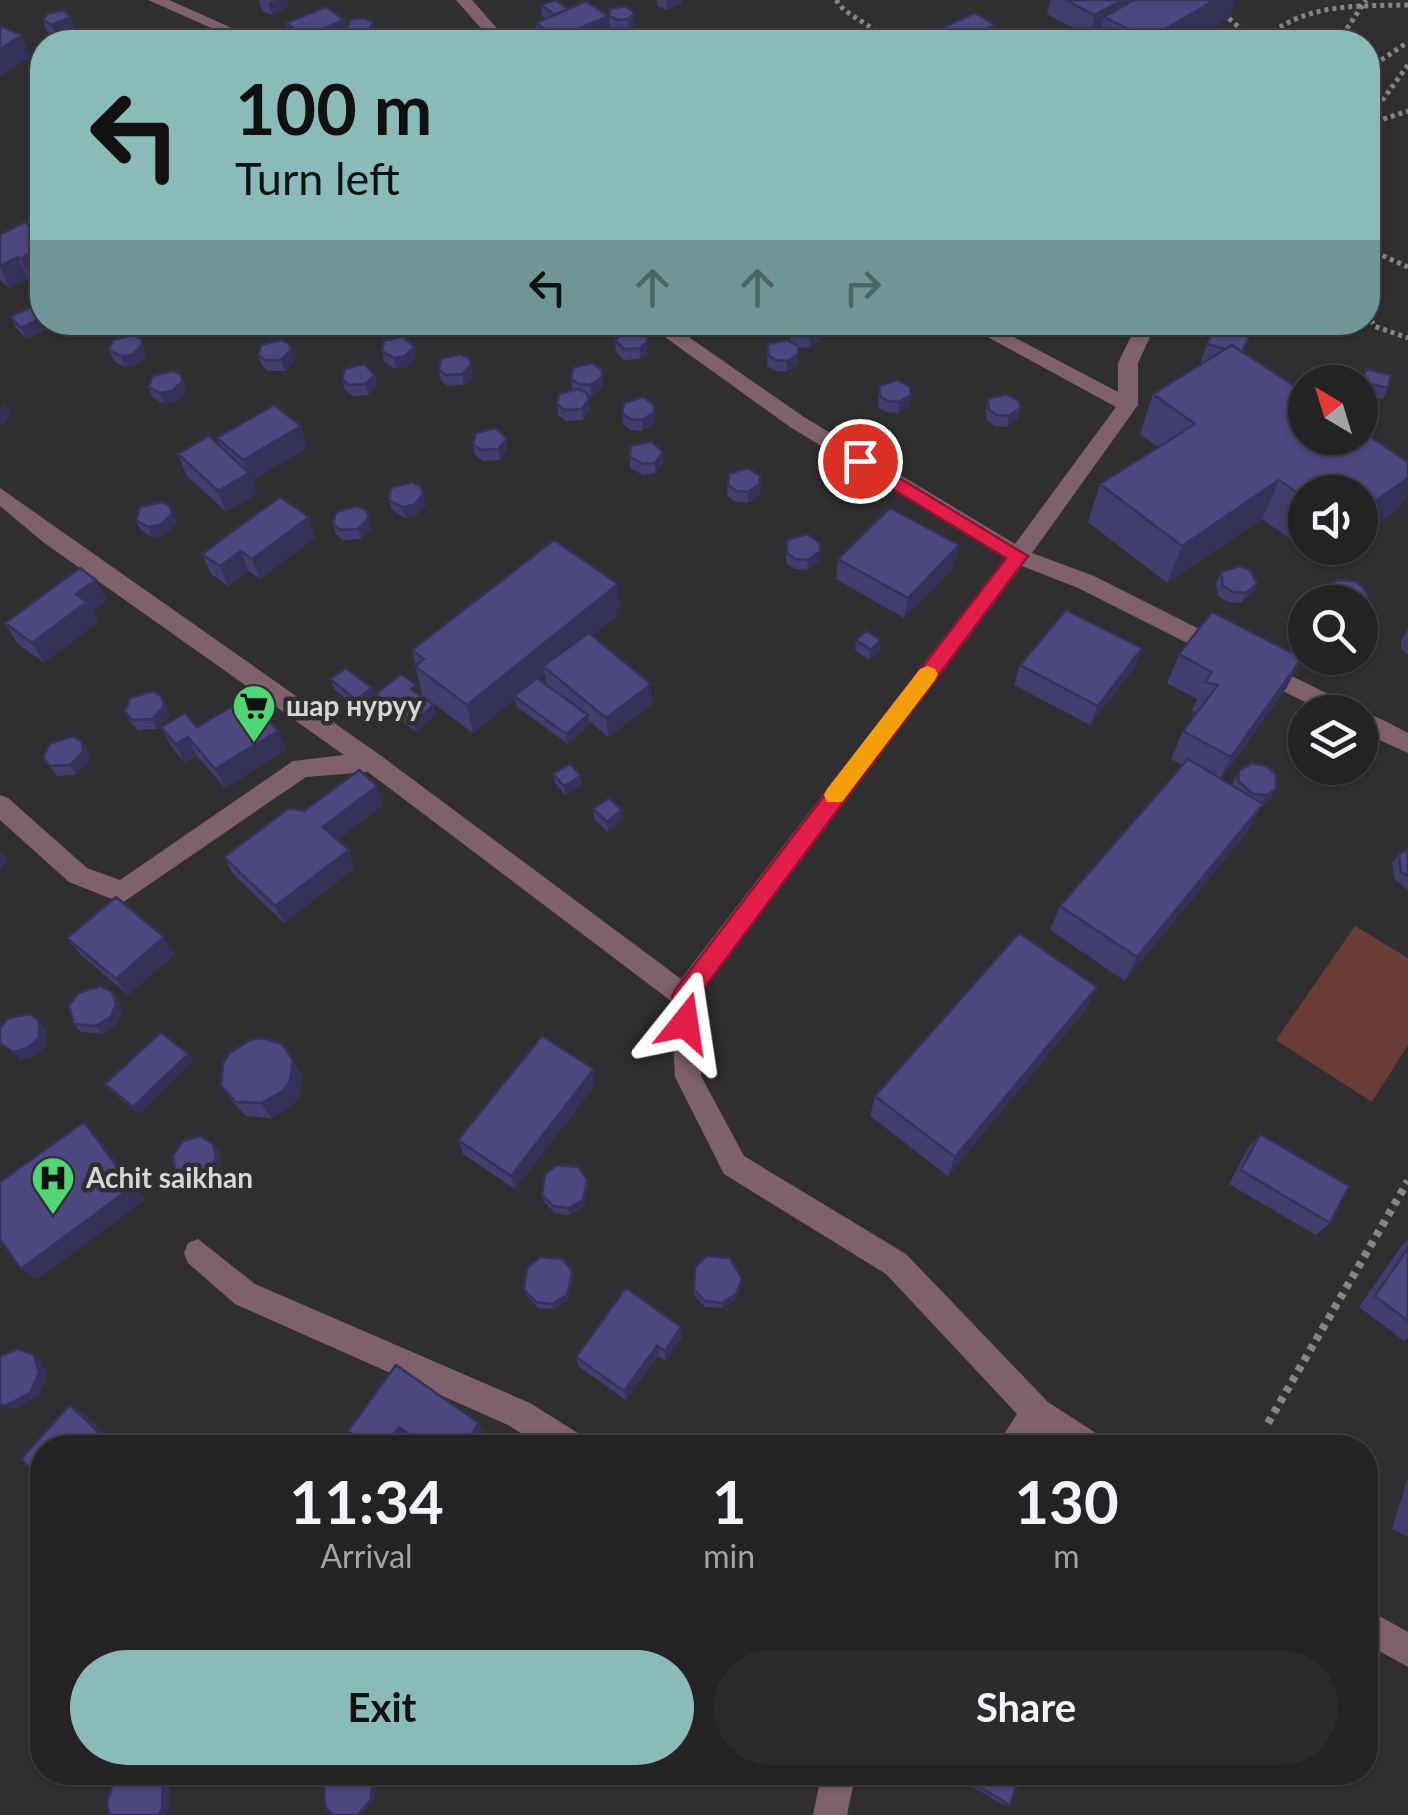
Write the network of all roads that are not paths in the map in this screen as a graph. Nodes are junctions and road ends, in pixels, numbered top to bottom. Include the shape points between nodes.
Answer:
1 (156, 0) edge
2 (464, 0) edge
3 (227, 30) edge
4 (490, 30) edge
5 (672, 335) edge
6 (994, 335) edge
7 (1142, 335) edge
8 (1128, 404) junction
9 (0, 495) edge
10 (1018, 556) junction
11 (1312, 695) edge
12 (1378, 729) edge
13 (1408, 744) edge
14 (372, 762) junction
15 (0, 806) edge
16 (684, 996) junction
17 (198, 1254) dead end
18 (1037, 1412) junction
19 (552, 1435) edge
20 (1020, 1435) edge
21 (1072, 1435) edge
22 (1378, 1632) edge
23 (1408, 1651) edge
24 (836, 1785) edge
25 (830, 1815) edge

1 - 3 street
2 - 4 street
5 - 10 street via 796,422
6 - 8 street
7 - 8 street via 1128,363
8 - 10 street
9 - 14 street via 50,538
10 - 11 street via 1086,582
10 - 16 street
12 - 13 street
14 - 15 street via 301,768 122,892 78,876
14 - 16 street
16 - 18 street via 688,1077 734,1165 896,1264
17 - 19 street via 245,1294 520,1414
18 - 20 street
18 - 21 street
22 - 23 street
24 - 25 street

